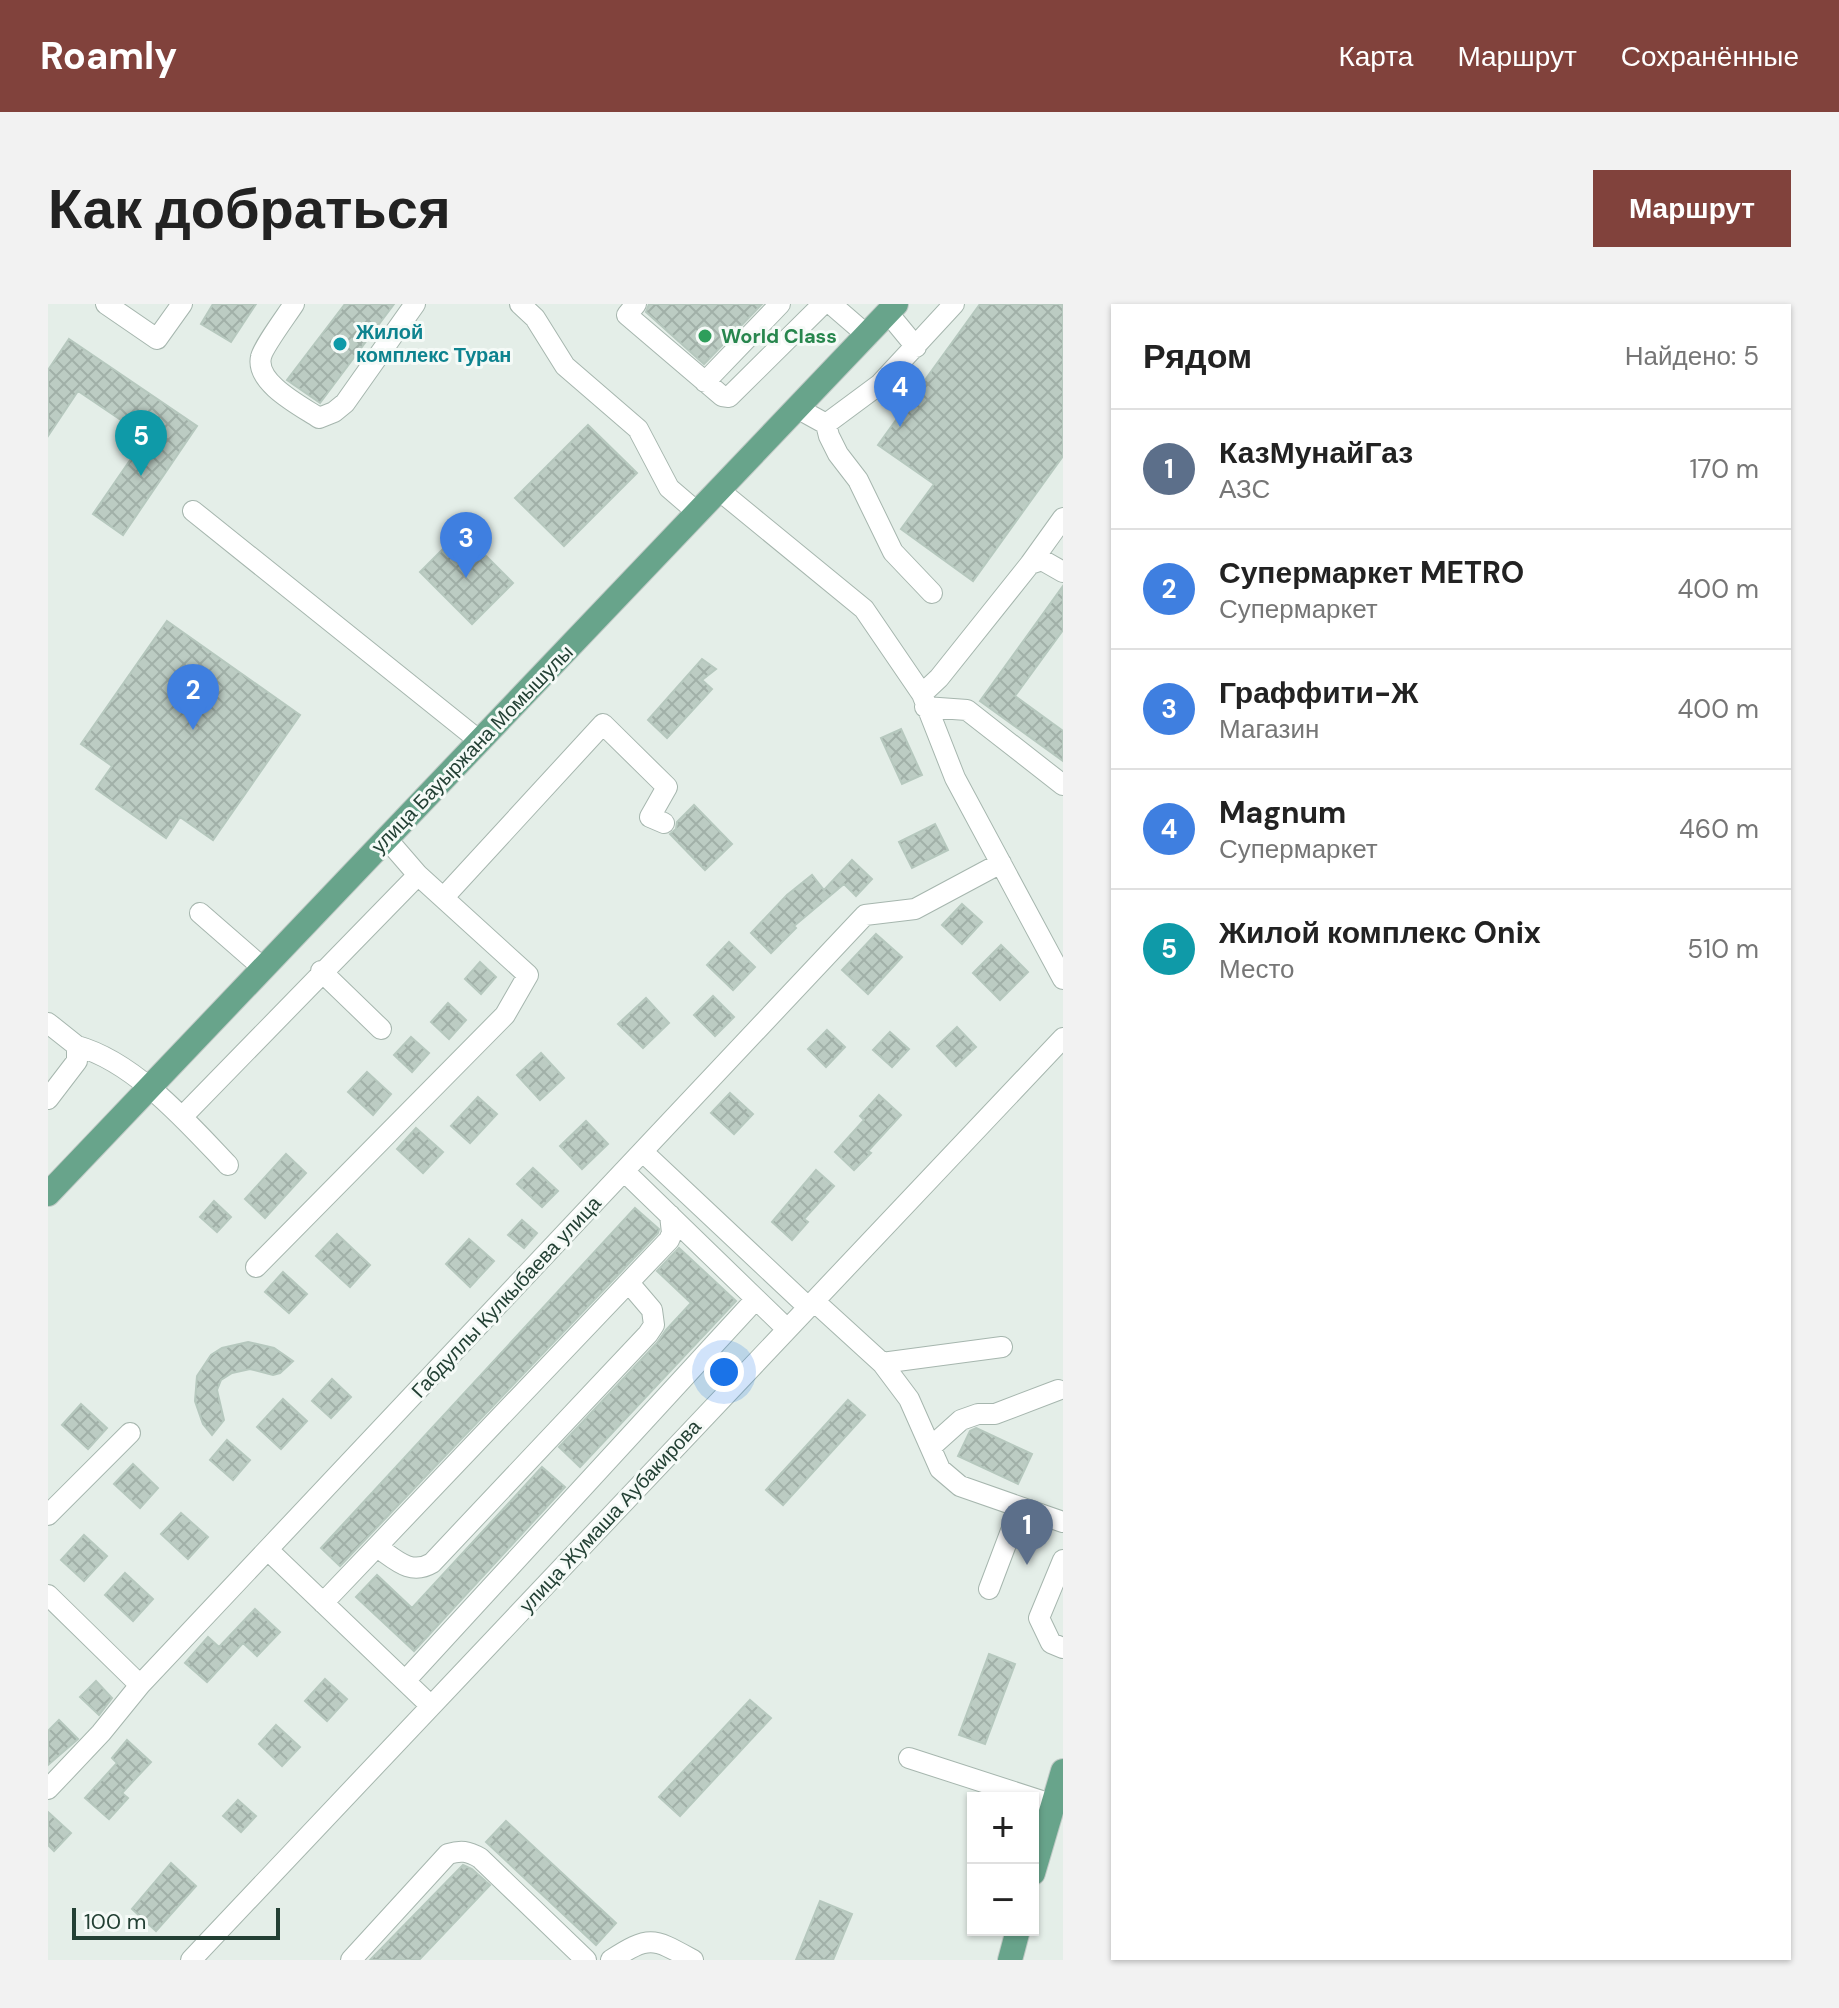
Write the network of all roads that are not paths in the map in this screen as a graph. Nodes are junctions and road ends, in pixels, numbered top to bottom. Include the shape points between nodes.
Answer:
1 (106, 304) edge
2 (182, 304) edge
3 (294, 304) edge
4 (415, 304) edge
5 (520, 304) edge
6 (636, 304) edge
7 (780, 304) edge
8 (823, 304) edge
9 (831, 304) edge
10 (954, 304) edge
11 (892, 309) edge
12 (868, 336) junction
13 (916, 347) junction
14 (705, 382) junction
15 (797, 408) junction
16 (826, 424) junction
17 (720, 491) junction
18 (193, 511) dead end
19 (697, 512) junction
20 (1063, 518) edge
21 (1030, 564) junction
22 (1063, 572) edge
23 (932, 593) dead end
24 (924, 700) junction
25 (481, 742) junction
26 (1063, 785) edge
27 (664, 823) dead end
28 (386, 838) junction
29 (1001, 863) junction
30 (418, 875) junction
31 (444, 897) junction
32 (200, 913) dead end
33 (263, 968) junction
34 (321, 971) junction
35 (1063, 979) edge
36 (48, 1023) edge
37 (381, 1029) dead end
38 (1063, 1038) edge
39 (77, 1046) junction
40 (149, 1087) junction
41 (48, 1099) edge
42 (182, 1117) junction
43 (643, 1152) junction
44 (228, 1165) dead end
45 (624, 1171) junction
46 (48, 1194) edge
47 (670, 1215) junction
48 (256, 1267) dead end
49 (629, 1283) junction
50 (756, 1299) junction
51 (811, 1304) junction
52 (787, 1329) junction
53 (1002, 1347) dead end
54 (882, 1363) junction
55 (1058, 1390) dead end
56 (130, 1433) dead end
57 (932, 1446) junction
58 (1020, 1507) junction
59 (48, 1515) edge
60 (1063, 1522) edge
61 (377, 1547) junction
62 (268, 1550) junction
63 (1063, 1560) edge
64 (989, 1589) dead end
65 (48, 1595) edge
66 (323, 1603) junction
67 (1063, 1648) edge
68 (405, 1681) junction
69 (140, 1685) junction
70 (431, 1706) junction
71 (909, 1758) dead end
72 (1063, 1771) edge
73 (48, 1789) edge
74 (1051, 1804) junction
75 (1035, 1864) edge
76 (1016, 1936) edge
77 (671, 1955) edge
78 (191, 1960) edge
79 (351, 1960) edge
80 (586, 1960) edge
81 (611, 1960) edge
82 (693, 1960) edge
83 (1010, 1960) edge

1 - 2 street via 157,339
3 - 4 street via 261,356 262,371 273,387 319,418 345,403
5 - 19 street via 565,366 638,429 669,488
6 - 14 street via 627,315
7 - 14 street
8 - 14 street via 736,393 722,396
9 - 12 street
10 - 13 street
11 - 12 main road, улица Бауыржана Момышулы
11 - 13 street
12 - 15 main road, улица Бауыржана Момышулы
13 - 16 street via 880,384
15 - 16 street
15 - 17 main road, улица Бауыржана Момышулы
16 - 23 street via 893,552
17 - 19 main road, улица Бауыржана Момышулы
17 - 24 street via 864,609
18 - 25 street
19 - 25 main road, улица Бауыржана Момышулы
20 - 21 street
21 - 22 street via 1042,560
21 - 24 street
24 - 26 street via 967,710
24 - 29 street via 955,778
25 - 28 main road, улица Бауыржана Момышулы
27 - 31 street via 650,817 667,787 603,724
28 - 30 street
28 - 33 main road, улица Бауыржана Момышулы
29 - 35 street
29 - 43 street, Габдуллы Кулкыбаева улица via 915,909 865,915
30 - 31 street
30 - 34 street
31 - 48 street via 528,975 505,1015
32 - 33 street
33 - 40 main road, улица Бауыржана Момышулы
34 - 37 street
34 - 42 street
36 - 39 street
38 - 51 street, улица Жумаша Аубакирова
39 - 40 street via 93,1050
39 - 41 street via 77,1061
40 - 42 street
40 - 46 main road, улица Бауыржана Момышулы
42 - 44 street
43 - 45 street, Габдуллы Кулкыбаева улица
43 - 51 street
45 - 47 street
45 - 62 street, Габдуллы Кулкыбаева улица
47 - 49 street via 669,1240
47 - 50 street
49 - 61 street
49 - 61 street via 652,1310 654,1325 432,1563 405,1567
50 - 52 street
50 - 68 street
51 - 52 street, улица Жумаша Аубакирова
51 - 54 street
52 - 70 street, улица Жумаша Аубакирова
53 - 54 street
54 - 57 street via 909,1399
55 - 57 street via 995,1414 961,1420
56 - 59 street
57 - 58 street via 940,1469 960,1486
58 - 60 street
58 - 64 street
61 - 66 street
62 - 66 street
62 - 69 street, Габдуллы Кулкыбаева улица
63 - 67 street via 1039,1618 1051,1643
65 - 69 street
66 - 68 street
68 - 70 street
69 - 73 street, Габдуллы Кулкыбаева улица
70 - 78 street, улица Жумаша Аубакирова
71 - 74 street
72 - 74 main road
74 - 75 main road
76 - 83 main road
77 - 81 street via 657,1941 643,1942
77 - 82 street
79 - 80 street via 448,1854 459,1850 480,1858

